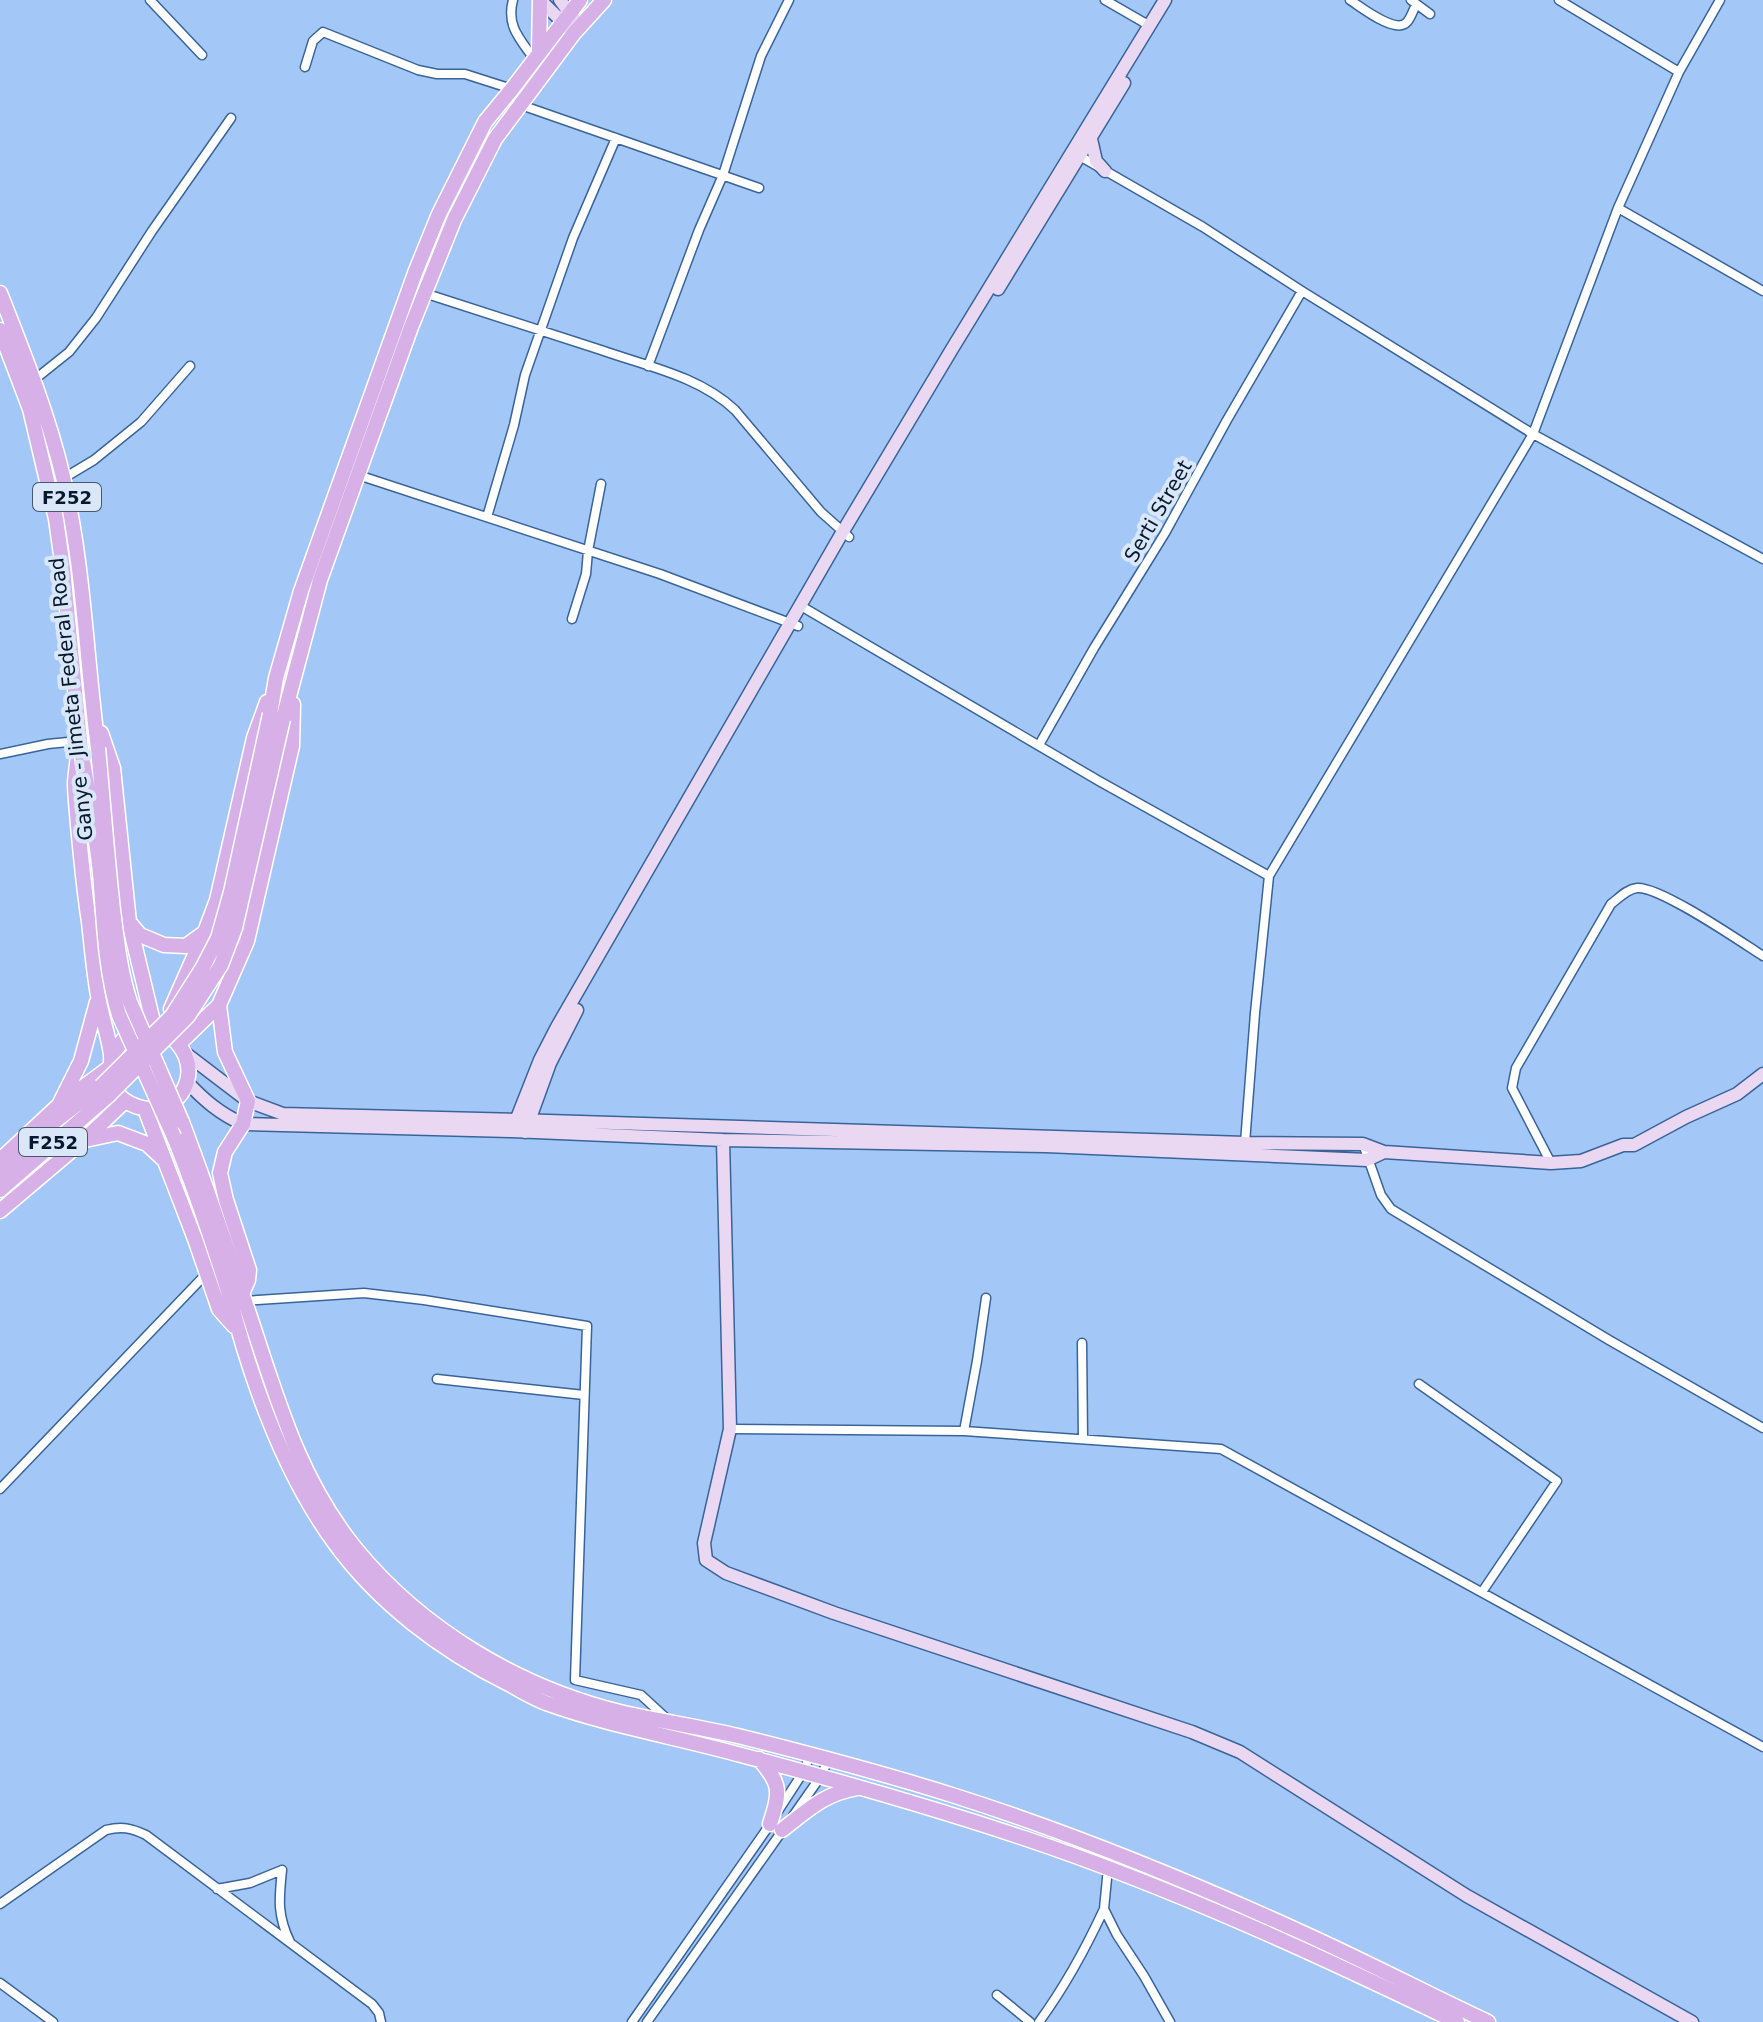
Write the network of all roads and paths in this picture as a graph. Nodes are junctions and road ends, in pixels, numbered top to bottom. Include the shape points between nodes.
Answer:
1 (150, 0) edge
2 (513, 0) edge
3 (560, 0) edge
4 (580, 0) edge
5 (604, 0) edge
6 (789, 0) edge
7 (1105, 0) edge
8 (1165, 0) edge
9 (1174, 0) edge
10 (1350, 0) edge
11 (1559, 0) edge
12 (1720, 0) edge
13 (540, 1) edge
14 (1413, 2) edge
15 (1430, 14) dead end
16 (565, 18) junction
17 (1150, 26) junction
18 (577, 30) junction
19 (202, 55) dead end
20 (537, 56) junction
21 (305, 67) dead end
22 (1679, 72) junction
23 (512, 89) junction
24 (521, 105) junction
25 (231, 118) dead end
26 (616, 138) junction
27 (1091, 139) junction
28 (1076, 154) junction
29 (1105, 171) junction
30 (723, 175) junction
31 (759, 188) dead end
32 (1618, 208) junction
33 (1302, 291) junction
34 (1763, 291) edge
35 (0, 293) edge
36 (424, 293) junction
37 (0, 330) edge
38 (541, 331) junction
39 (190, 366) dead end
40 (648, 366) junction
41 (34, 380) junction
42 (1533, 434) junction
43 (358, 475) junction
44 (64, 478) junction
45 (601, 484) dead end
46 (487, 517) junction
47 (846, 535) junction
48 (588, 551) junction
49 (1763, 559) edge
50 (804, 608) junction
51 (572, 619) dead end
52 (794, 624) junction
53 (294, 677) junction
54 (276, 678) junction
55 (93, 710) junction
56 (276, 716) junction
57 (1039, 745) junction
58 (80, 748) junction
59 (0, 754) edge
60 (1269, 876) junction
61 (129, 922) junction
62 (205, 932) junction
63 (1763, 956) edge
64 (98, 998) junction
65 (219, 1005) junction
66 (158, 1031) junction
67 (182, 1049) junction
68 (110, 1062) junction
69 (1763, 1074) edge
70 (187, 1082) junction
71 (105, 1091) junction
72 (125, 1101) junction
73 (248, 1101) junction
74 (59, 1105) junction
75 (145, 1109) junction
76 (243, 1124) junction
77 (521, 1126) junction
78 (84, 1140) junction
79 (723, 1140) junction
80 (1245, 1143) junction
81 (1363, 1144) junction
82 (1384, 1152) junction
83 (0, 1160) edge
84 (1367, 1160) junction
85 (166, 1162) junction
86 (1551, 1163) junction
87 (0, 1174) edge
88 (0, 1190) edge
89 (0, 1211) edge
90 (207, 1273) junction
91 (243, 1298) junction
92 (986, 1298) dead end
93 (238, 1330) junction
94 (1082, 1343) dead end
95 (437, 1379) dead end
96 (1419, 1384) dead end
97 (584, 1395) junction
98 (1763, 1428) edge
99 (730, 1429) junction
100 (964, 1431) junction
101 (1083, 1439) junction
102 (0, 1489) edge
103 (1482, 1592) junction
104 (670, 1723) junction
105 (1763, 1747) edge
106 (810, 1755) junction
107 (758, 1759) junction
108 (828, 1760) junction
109 (804, 1771) junction
110 (821, 1776) junction
111 (860, 1787) junction
112 (776, 1827) junction
113 (1108, 1868) junction
114 (217, 1889) junction
115 (0, 1904) edge
116 (1104, 1909) junction
117 (290, 1943) junction
118 (0, 1983) edge
119 (997, 1995) dead end
120 (53, 2022) edge
121 (381, 2022) edge
122 (632, 2022) edge
123 (647, 2022) edge
124 (1030, 2022) edge
125 (1039, 2022) edge
126 (1170, 2022) edge
127 (1457, 2022) edge
128 (1488, 2022) edge
129 (1692, 2022) edge

1 - 19 street
2 - 20 street via 513,29
3 - 16 street
4 - 16 main road
5 - 18 main road
6 - 30 street via 761,56
7 - 17 street
8 - 17 street
9 - 27 street
10 - 14 street via 1395,26 1407,22
11 - 22 street
12 - 22 street
13 - 16 street
13 - 20 main road
14 - 15 street
16 - 18 street
16 - 20 main road
17 - 28 street
18 - 24 main road
20 - 23 main road
21 - 23 street via 313,41 323,32 418,70 465,74
22 - 32 street
23 - 54 main road via 485,122 462,164 425,250 301,591
24 - 26 street
24 - 36 main road via 476,174
25 - 41 street via 96,318 69,352
26 - 30 street
26 - 38 street
27 - 28 street
27 - 29 street via 1096,161
28 - 29 street
28 - 47 street
29 - 33 street
30 - 31 street
30 - 40 street
32 - 34 street
32 - 42 street
33 - 42 street
33 - 57 street, Serti Street
35 - 41 main road, Ganye - Jimeta Federal Road / F252
36 - 38 street
36 - 43 main road
37 - 58 main road, Ganye - Jimeta Federal Road / F252 via 30,409 56,519
38 - 40 street
38 - 46 street
39 - 44 street via 141,422
40 - 47 street via 720,396
41 - 44 main road, Ganye - Jimeta Federal Road / F252
42 - 49 street
42 - 60 street
43 - 46 street
43 - 53 main road via 320,580
44 - 55 main road, Ganye - Jimeta Federal Road / F252
45 - 48 street
46 - 48 street
47 - 50 street
48 - 51 street
48 - 52 street
50 - 52 street
50 - 57 street
52 - 77 street via 557,1027 540,1060
53 - 56 main road
53 - 65 main road via 292,746 273,830 247,941
54 - 56 main road
54 - 62 main road via 254,738
55 - 61 main road via 113,768
55 - 91 main road, Ganye - Jimeta Federal Road / F252, bridge via 124,984 182,1122
56 - 71 main road, bridge via 218,938 172,1016
57 - 60 street
58 - 59 street via 48,744
58 - 64 main road via 75,783
58 - 93 main road, Ganye - Jimeta Federal Road / F252, bridge via 114,999 194,1187
60 - 80 street
61 - 62 main road via 140,935 164,945 186,946
61 - 66 main road
62 - 66 main road
63 - 86 street via 1658,893 1639,888 1611,904 1516,1068 1512,1088
64 - 68 main road
64 - 74 main road via 81,1061
65 - 67 main road
65 - 73 main road via 225,1052
66 - 67 main road
66 - 68 main road via 126,1037
67 - 70 main road
67 - 73 street
68 - 72 main road via 110,1079
68 - 74 main road
69 - 86 street via 1737,1094 1634,1145 1581,1161
70 - 75 main road via 170,1104
70 - 76 street via 209,1105
71 - 87 main road, F252 via 54,1122
71 - 88 main road, F252
72 - 75 main road
72 - 78 main road
73 - 76 main road
73 - 77 street via 283,1114
74 - 83 main road
75 - 85 main road
76 - 77 street
76 - 91 main road via 225,1152 220,1173 249,1270
77 - 79 street
77 - 80 street
78 - 85 main road via 118,1133 147,1144
78 - 89 main road
79 - 84 street via 1046,1146
79 - 99 street
80 - 81 street
81 - 82 street
81 - 84 street
82 - 84 street
82 - 86 street
84 - 98 street via 1391,1209
85 - 90 main road
90 - 93 main road via 219,1309
90 - 102 street
91 - 97 street via 364,1293 587,1326
91 - 104 main road, Ganye - Jimeta Federal Road via 284,1420 315,1490 358,1551 398,1593 446,1632 519,1676 573,1698
92 - 100 street
93 - 107 main road via 304,1498 373,1588 422,1630 543,1702
94 - 101 street
95 - 97 street
96 - 103 street via 1557,1481
97 - 104 street via 575,1680 641,1695
99 - 100 street
99 - 129 street via 704,1543 706,1560 713,1566 834,1613 1240,1752 1467,1896
100 - 101 street
101 - 103 street via 1221,1449
103 - 105 street
104 - 106 main road, Ganye - Jimeta Federal Road
106 - 108 main road, Ganye - Jimeta Federal Road
106 - 109 street
107 - 109 main road
107 - 112 main road via 778,1787
108 - 110 street
108 - 128 main road, Ganye - Jimeta Federal Road via 952,1795 1210,1892
109 - 110 main road
109 - 112 street
110 - 111 main road
110 - 112 street
111 - 112 main road via 819,1801
111 - 113 main road
112 - 122 street
112 - 123 street
113 - 116 street
113 - 127 main road
114 - 115 street via 146,1835 119,1827 106,1830
114 - 117 street
114 - 117 street via 282,1870 279,1910
116 - 125 street via 1064,1987
116 - 126 street
117 - 121 street via 372,2004
118 - 120 street
119 - 124 street

